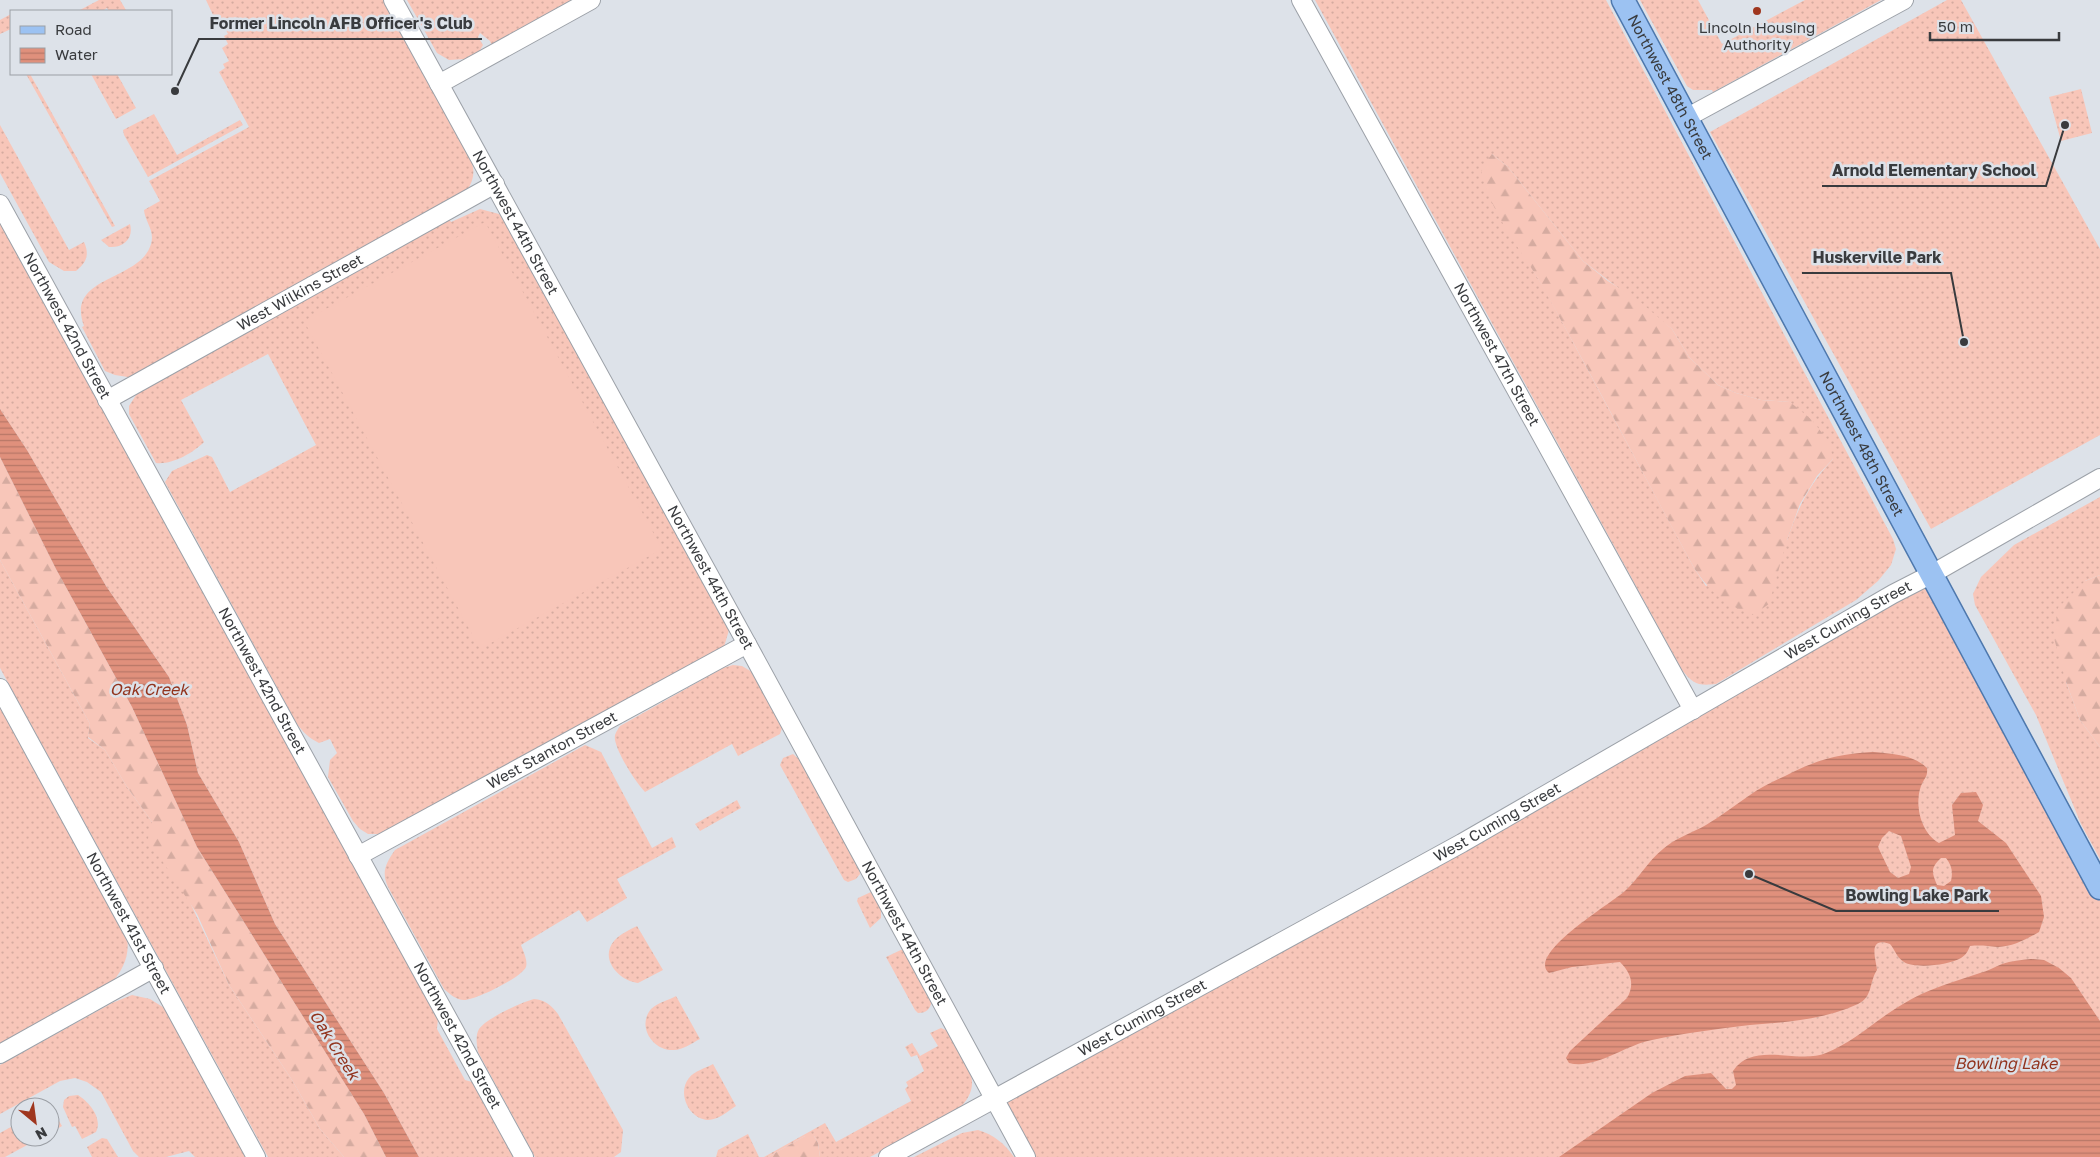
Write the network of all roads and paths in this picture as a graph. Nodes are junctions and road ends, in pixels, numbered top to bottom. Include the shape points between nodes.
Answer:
1 (393, 0) edge
2 (591, 0) edge
3 (1301, 0) edge
4 (1623, 0) edge
5 (1904, 0) edge
6 (439, 84) junction
7 (1686, 118) junction
8 (495, 184) junction
9 (0, 204) edge
10 (107, 400) junction
11 (2100, 478) edge
12 (1932, 574) junction
13 (747, 644) junction
14 (0, 688) edge
15 (1693, 710) junction
16 (358, 856) junction
17 (2100, 888) edge
18 (154, 968) junction
19 (0, 1054) edge
20 (994, 1099) junction
21 (256, 1157) edge
22 (524, 1157) edge
23 (888, 1157) edge
24 (1026, 1157) edge

1 - 6 street, Northwest 44th Street
2 - 6 street
3 - 15 street, Northwest 47th Street
4 - 7 main road, Northwest 48th Street
5 - 7 street
6 - 8 street, Northwest 44th Street
7 - 12 main road, Northwest 48th Street
8 - 10 street, West Wilkins Street
8 - 13 street, Northwest 44th Street
9 - 10 street, Northwest 42nd Street
10 - 16 street, Northwest 42nd Street
11 - 12 street, West Cuming Street
12 - 15 street, West Cuming Street
12 - 17 main road, Northwest 48th Street
13 - 16 street, West Stanton Street
13 - 20 street, Northwest 44th Street
14 - 18 street, Northwest 41st Street
15 - 20 street, West Cuming Street via 1462,843
16 - 22 street, Northwest 42nd Street
18 - 19 street
18 - 21 street, Northwest 41st Street
20 - 23 street, West Cuming Street
20 - 24 street, Northwest 44th Street

